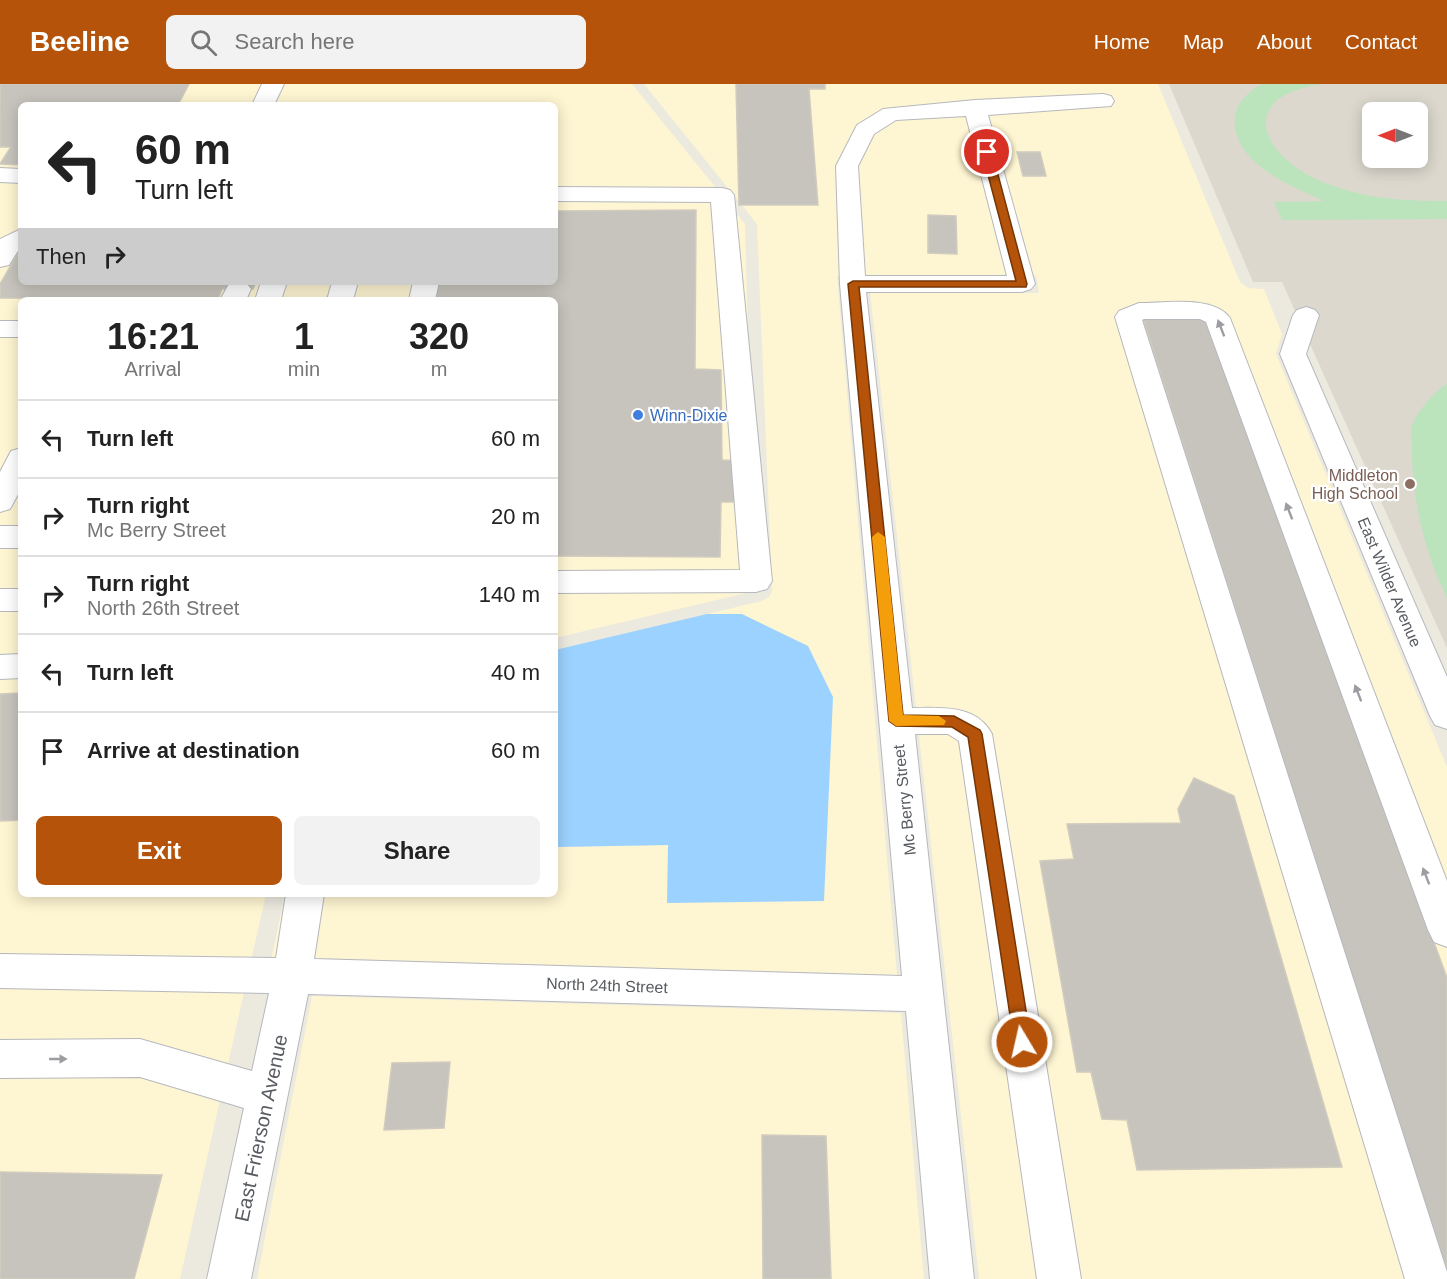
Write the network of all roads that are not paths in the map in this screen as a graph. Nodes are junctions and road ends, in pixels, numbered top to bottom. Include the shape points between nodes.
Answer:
1 (273, 84) edge
2 (1103, 101) dead end
3 (264, 102) edge
4 (975, 107) junction
5 (0, 175) edge
6 (18, 176) edge
7 (558, 194) edge
8 (18, 238) edge
9 (0, 260) edge
10 (853, 284) junction
11 (1306, 315) dead end
12 (0, 329) edge
13 (18, 329) edge
14 (0, 537) edge
15 (18, 537) edge
16 (558, 582) edge
17 (0, 600) edge
18 (18, 600) edge
19 (18, 666) edge
20 (0, 667) edge
21 (1447, 716) edge
22 (896, 721) junction
23 (305, 897) edge
24 (1447, 930) edge
25 (0, 971) edge
26 (292, 976) junction
27 (923, 994) junction
28 (0, 1059) edge
29 (267, 1095) junction
30 (229, 1279) edge
31 (952, 1279) edge
32 (1059, 1279) edge
33 (1427, 1279) edge

1 - 3 street
2 - 4 street, Mc Berry Street
4 - 10 street, Mc Berry Street via 891,114 865,130 847,166
4 - 10 street via 1022,284
5 - 6 street
7 - 16 street via 722,195 756,581
8 - 9 street via 10,242
10 - 22 street, Mc Berry Street
11 - 21 street, East Wilder Avenue via 1293,354
12 - 13 street
14 - 15 street
17 - 18 street
19 - 20 street
22 - 27 street, Mc Berry Street
22 - 32 street via 954,721 975,734
23 - 26 street, East Frierson Avenue
24 -> 33 street via 1217,318 1205,311 1139,311 1128,317
25 - 26 street, North 24th Street
26 - 27 street, North 24th Street
26 - 29 street, East Frierson Avenue
27 - 31 street, Mc Berry Street
28 -> 29 street via 140,1058
29 - 30 street, East Frierson Avenue

